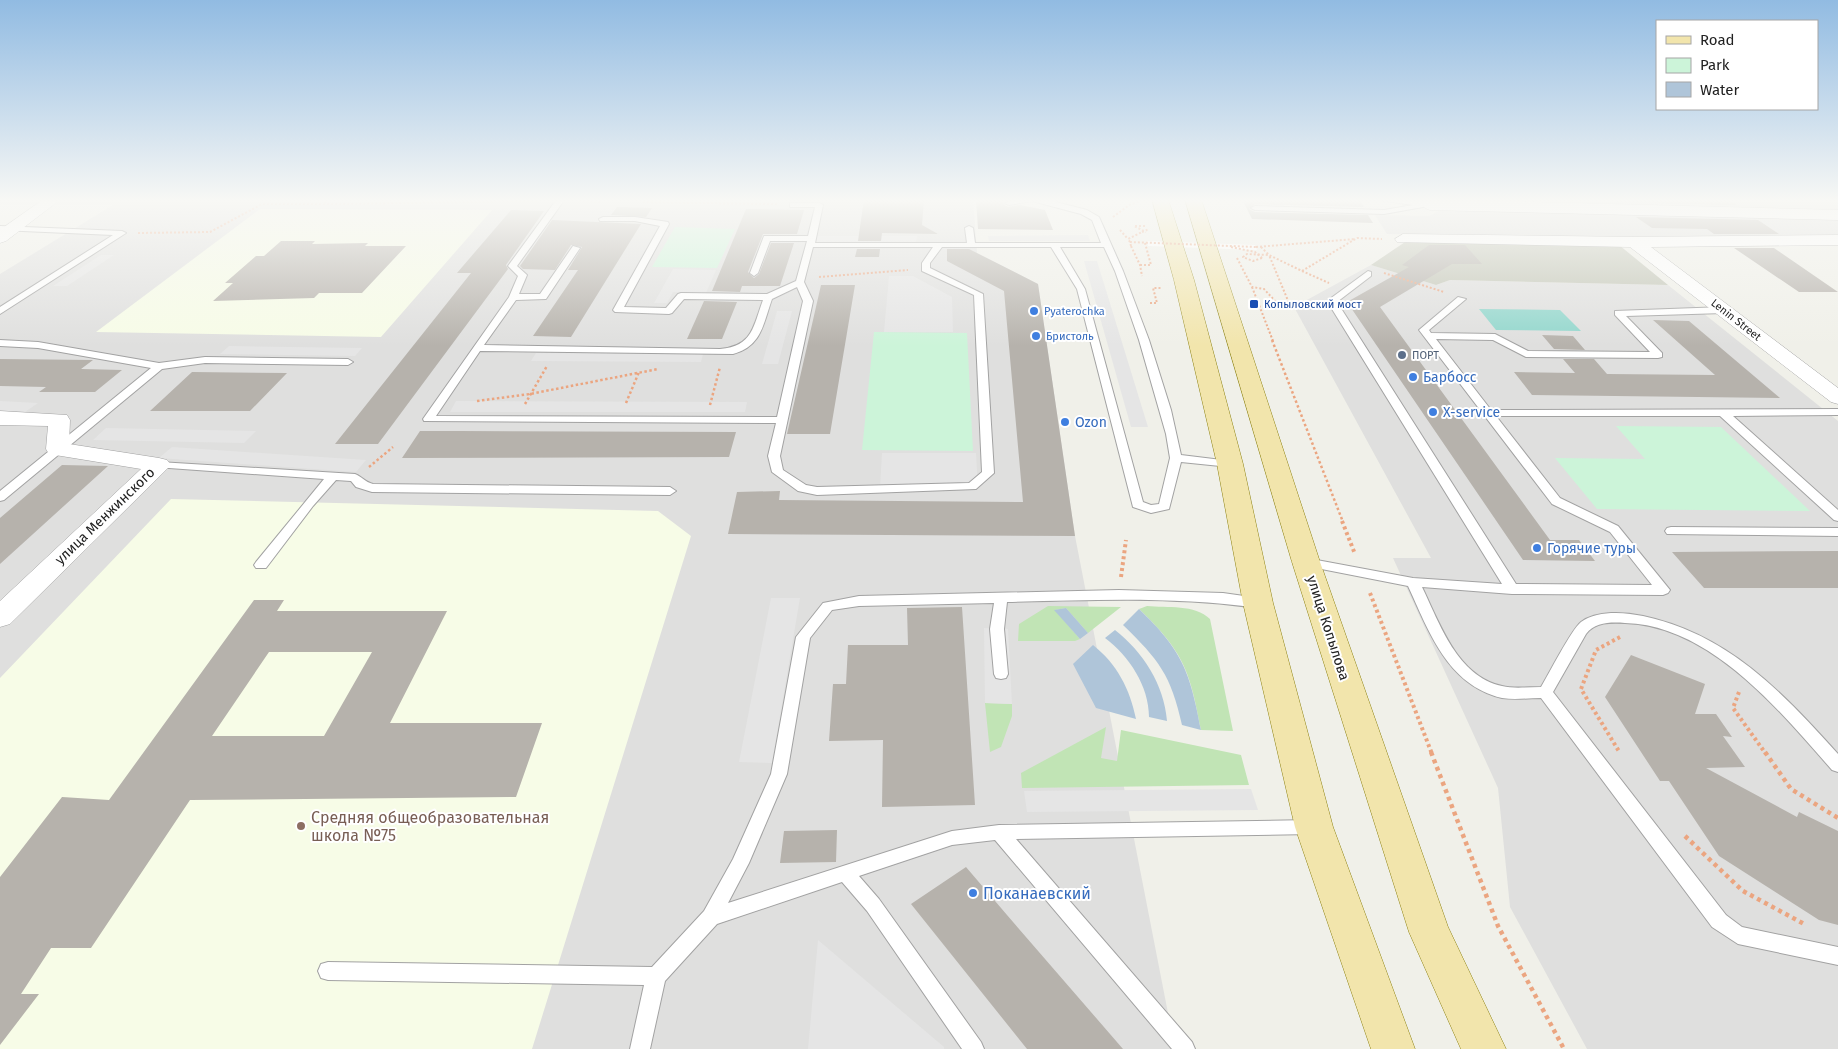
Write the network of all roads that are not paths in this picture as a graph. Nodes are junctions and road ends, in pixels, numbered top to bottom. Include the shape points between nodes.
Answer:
1 (99, 248) edge
2 (525, 248) edge
3 (576, 248) dead end
4 (652, 248) edge
5 (763, 248) edge
6 (809, 248) edge
7 (937, 248) edge
8 (1056, 248) edge
9 (1108, 248) edge
10 (1175, 248) edge
11 (1208, 248) edge
12 (1642, 248) edge
13 (754, 273) dead end
14 (1368, 274) dead end
15 (801, 280) junction
16 (768, 297) junction
17 (513, 298) junction
18 (1461, 299) dead end
19 (1724, 310) junction
20 (0, 311) edge
21 (1429, 336) junction
22 (0, 343) edge
23 (477, 348) junction
24 (348, 362) dead end
25 (159, 366) junction
26 (1838, 398) edge
27 (1488, 412) junction
28 (1838, 412) edge
29 (1723, 413) junction
30 (0, 418) edge
31 (780, 420) junction
32 (57, 449) junction
33 (1176, 458) junction
34 (1230, 464) junction
35 (160, 465) junction
36 (333, 476) junction
37 (670, 491) dead end
38 (0, 497) edge
39 (1838, 517) edge
40 (1671, 531) dead end
41 (1838, 532) edge
42 (1306, 562) junction
43 (261, 565) dead end
44 (1413, 582) junction
45 (1512, 589) junction
46 (1001, 598) junction
47 (1258, 604) junction
48 (0, 618) edge
49 (1001, 674) dead end
50 (1545, 693) junction
51 (1838, 765) edge
52 (1314, 827) junction
53 (998, 832) junction
54 (846, 874) junction
55 (711, 917) junction
56 (1838, 956) edge
57 (328, 971) dead end
58 (656, 976) junction
59 (640, 1049) edge
60 (974, 1049) edge
61 (1185, 1049) edge
62 (1393, 1049) edge
63 (1484, 1049) edge

1 - 20 lane
2 - 17 lane via 512,266 523,275
3 - 17 lane via 544,298
4 - 16 lane via 618,310 669,311 681,296
5 - 13 lane
6 - 15 lane
7 - 31 lane via 925,269 978,294 988,473 972,486 817,491 802,488 778,472 774,456
8 - 33 lane via 1081,289 1137,504 1156,509 1164,506
9 - 33 lane via 1151,355
10 - 34 main road
11 - 42 main road, улица Копылова
12 - 19 street, Lenin Street
14 - 45 lane via 1332,301
15 - 16 lane
15 - 31 lane via 808,301
16 - 23 lane via 751,343 741,350
17 - 23 lane
18 - 21 lane via 1424,330
19 - 21 lane via 1618,313 1658,355 1526,354 1495,337
19 - 26 street, Lenin Street
21 - 27 lane
22 - 25 lane via 38,345
23 - 31 lane via 428,419
24 - 25 lane via 205,360
25 - 32 lane
27 - 29 lane
27 - 45 lane via 1556,501 1614,529 1663,590
28 - 29 lane
29 - 39 lane
30 - 32 street via 59,420
32 - 35 street, улица Менжинского
32 - 38 lane
33 - 34 lane
34 - 47 main road
35 - 36 lane
35 - 48 street, улица Менжинского
36 - 37 lane via 355,478 360,484 372,488
36 - 43 lane
40 - 41 lane
42 - 44 lane
42 - 63 main road, улица Копылова via 1429,932
44 - 45 lane
44 - 50 lane via 1457,668 1478,683 1502,692
46 - 47 lane via 1119,595 1223,598
46 - 49 lane via 997,629
46 - 55 lane via 859,601 828,606 803,637 779,774 740,864
47 - 52 main road
50 - 51 lane via 1584,626 1621,617 1671,626 1699,638 1754,677
50 - 56 lane via 1719,921 1738,935
52 - 53 lane
52 - 62 main road
53 - 54 lane via 952,838
53 - 61 lane
54 - 55 lane
54 - 60 lane via 873,905
55 - 58 lane
57 - 58 lane
58 - 59 lane

